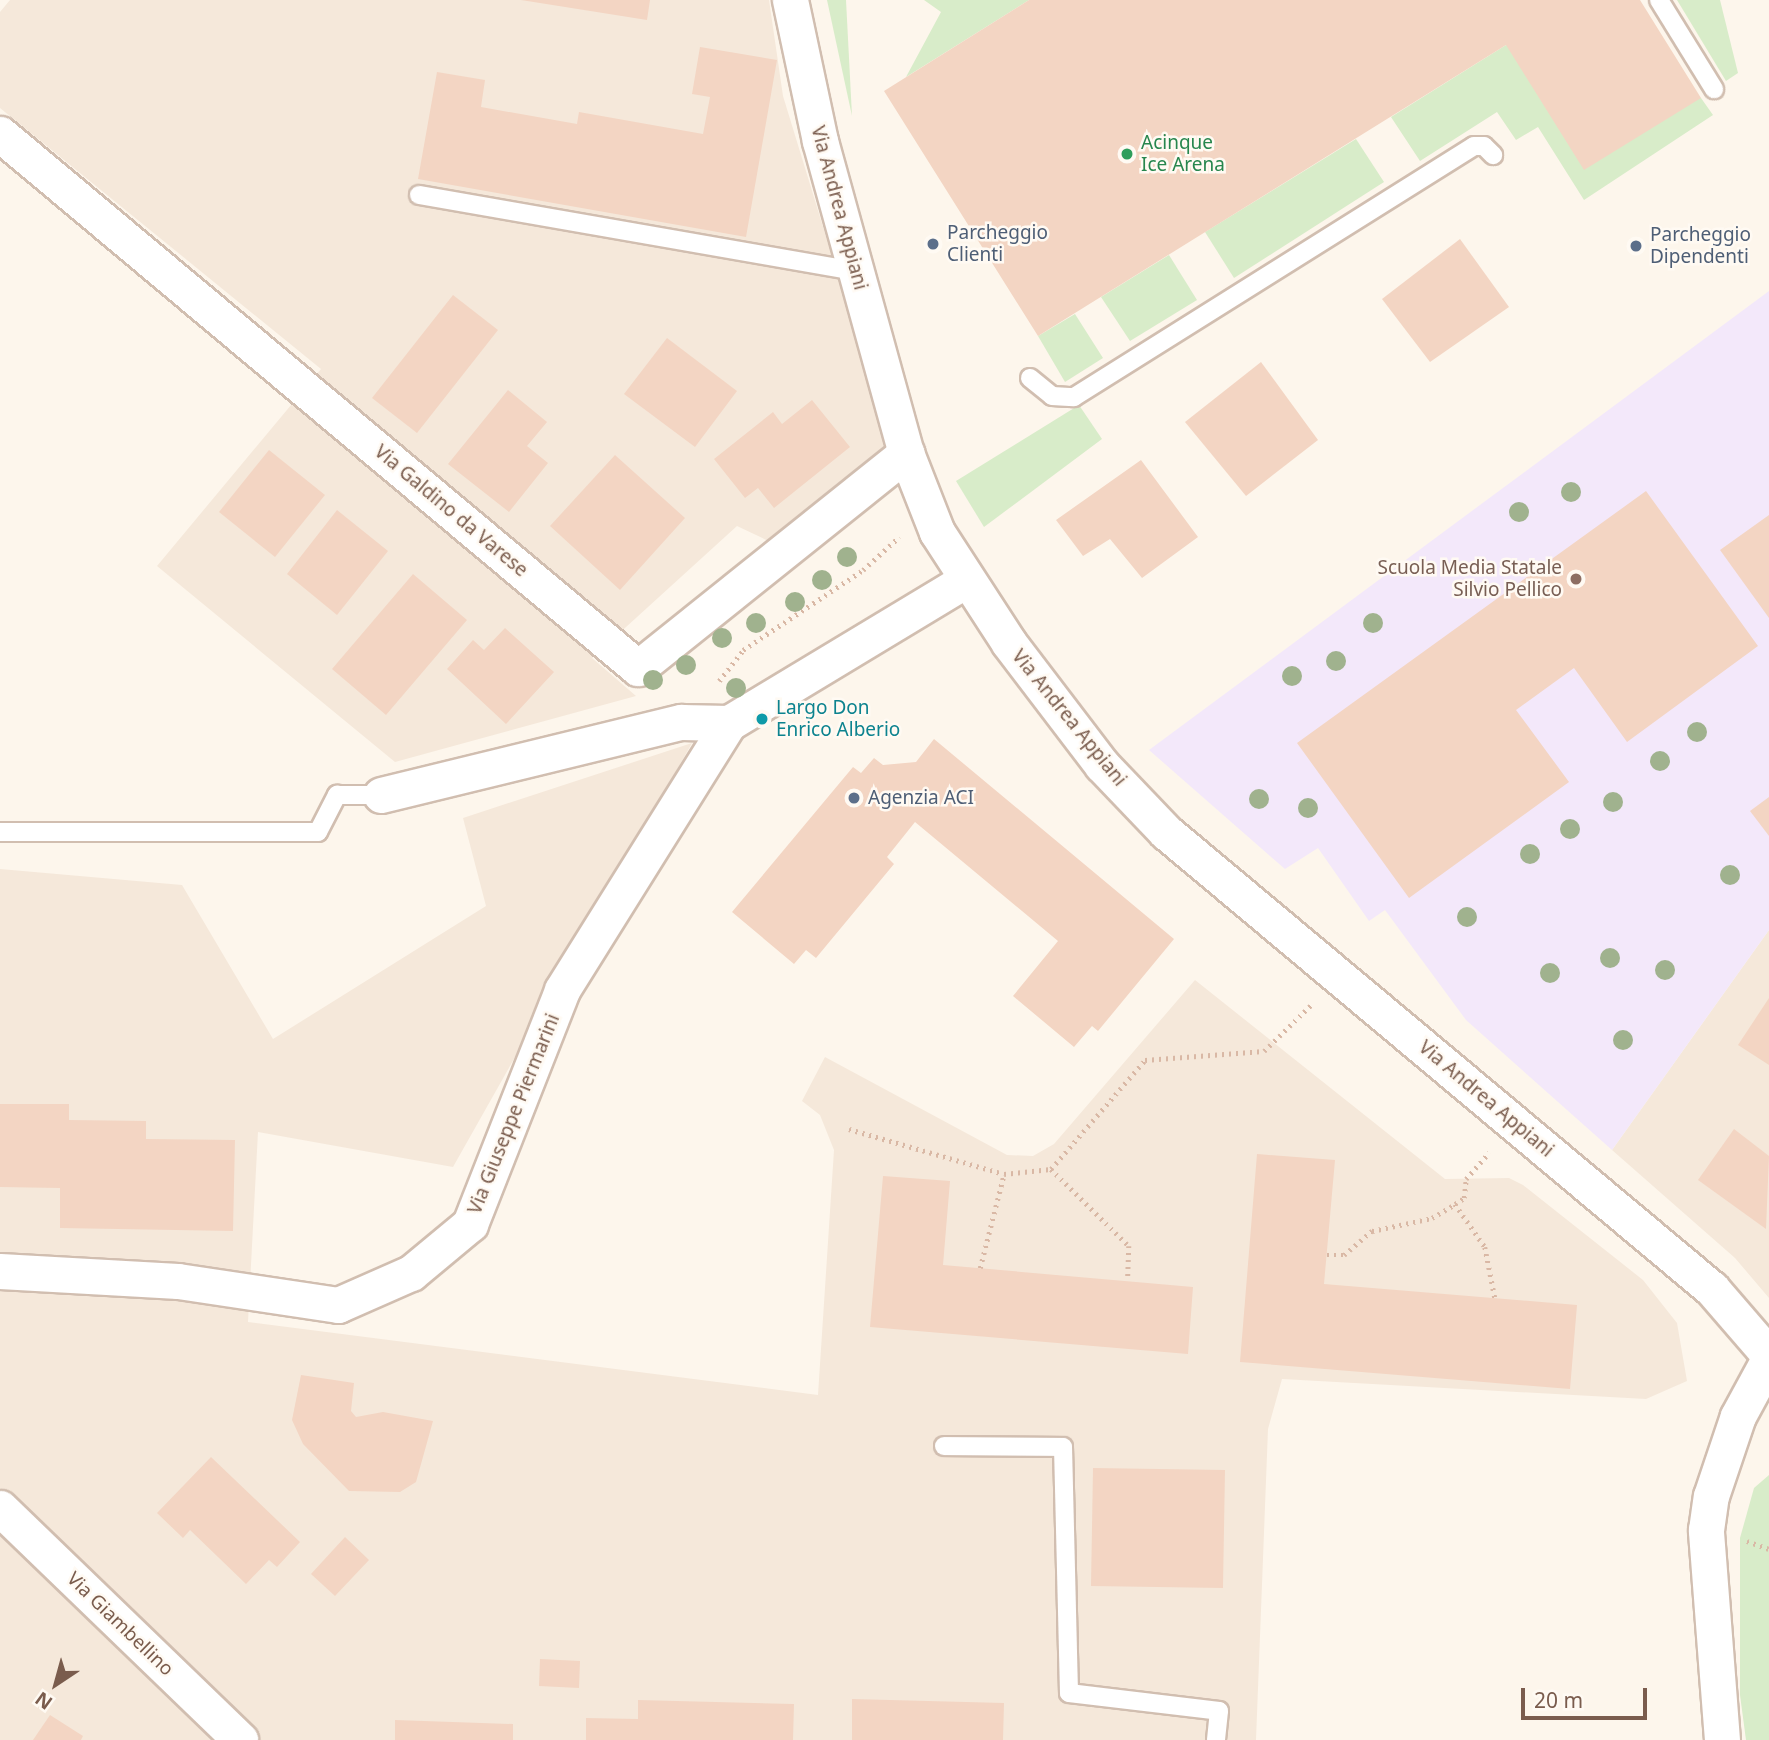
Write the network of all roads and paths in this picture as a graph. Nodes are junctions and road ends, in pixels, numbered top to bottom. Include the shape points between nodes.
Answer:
1 (790, 0) edge
2 (1659, 0) edge
3 (1714, 89) dead end
4 (0, 134) edge
5 (1493, 155) dead end
6 (419, 195) dead end
7 (855, 271) junction
8 (1030, 378) dead end
9 (906, 453) junction
10 (902, 535) dead end
11 (966, 580) junction
12 (716, 685) dead end
13 (729, 723) junction
14 (381, 795) joint
15 (0, 832) edge
16 (1312, 1004) dead end
17 (849, 1129) dead end
18 (1492, 1150) dead end
19 (1051, 1169) junction
20 (1004, 1174) junction
21 (1455, 1204) junction
22 (1327, 1255) dead end
23 (980, 1268) dead end
24 (0, 1271) edge
25 (1128, 1280) dead end
26 (1494, 1298) dead end
27 (1769, 1357) edge
28 (944, 1446) dead end
29 (0, 1508) edge
30 (240, 1740) edge
31 (1216, 1740) edge
32 (1722, 1740) edge

1 - 7 street, Via Andrea Appiani
2 - 3 lane
4 - 9 street, Via Galdino da Varese via 638,668
5 - 8 lane via 1484,146 1474,146 1074,397 1052,396
6 - 7 lane
7 - 9 street, Via Andrea Appiani
9 - 11 street, Via Andrea Appiani via 937,533
10 - 12 path via 863,570 743,649
11 - 13 street, Via Giuseppe Piermarini
11 - 27 street, Via Andrea Appiani via 1087,746 1166,832 1713,1289
13 - 14 street via 681,722
13 - 24 street, Via Giuseppe Piermarini via 562,990 470,1224 411,1273 338,1305 178,1281
14 - 15 lane via 337,795 318,832
16 - 19 path via 1264,1051 1145,1060
17 - 20 path
18 - 21 path via 1465,1179 1464,1198
19 - 20 path
19 - 25 path via 1129,1246
20 - 23 path
21 - 22 path via 1432,1218 1372,1231 1344,1255
21 - 26 path via 1485,1247
27 - 32 street via 1738,1416 1711,1496 1706,1530
28 - 31 lane via 1063,1447 1069,1693 1219,1711
29 - 30 street, Via Giambellino

